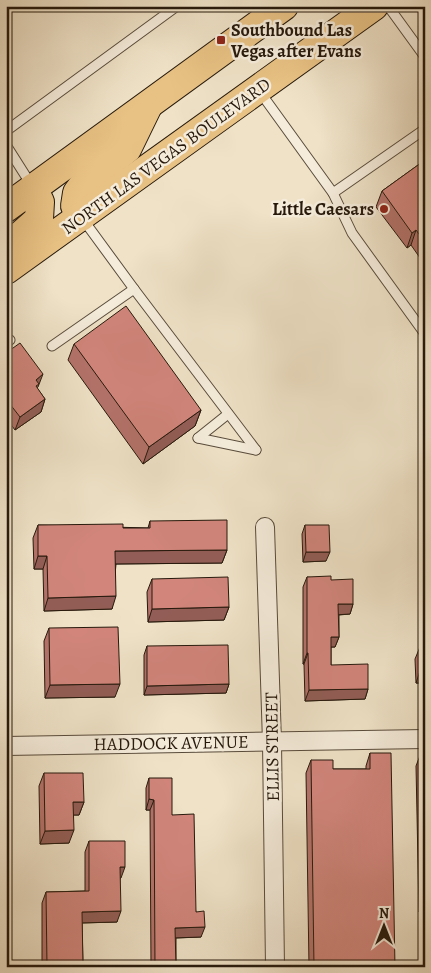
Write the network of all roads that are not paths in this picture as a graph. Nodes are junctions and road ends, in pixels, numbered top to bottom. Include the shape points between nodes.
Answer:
1 (177, 6) edge
2 (284, 6) edge
3 (374, 6) edge
4 (388, 6) edge
5 (425, 56) edge
6 (258, 90) junction
7 (149, 104) junction
8 (425, 129) edge
9 (6, 132) edge
10 (6, 145) edge
11 (33, 188) junction
12 (333, 193) junction
13 (6, 208) edge
14 (81, 216) junction
15 (6, 248) edge
16 (6, 270) edge
17 (134, 289) junction
18 (425, 334) edge
19 (52, 346) dead end
20 (228, 414) junction
21 (264, 528) dead end
22 (425, 740) edge
23 (272, 742) junction
24 (6, 746) edge
25 (275, 967) edge

1 - 9 lane
2 - 7 main road
3 - 6 main road, NORTH LAS VEGAS BOULEVARD
4 - 5 lane
6 - 12 lane
6 - 14 main road, NORTH LAS VEGAS BOULEVARD
7 - 11 main road
7 - 14 main road via 127,149 83,185 77,194 75,206
8 - 12 lane
10 - 11 lane
11 - 13 main road
11 - 15 main road via 40,202 39,219
12 - 18 lane via 352,233
14 - 16 main road, NORTH LAS VEGAS BOULEVARD
14 - 17 lane
17 - 19 lane
17 - 20 lane
20 - 20 lane via 239,428 256,450 198,438
21 - 23 street, ELLIS STREET
22 - 23 street, HADDOCK AVENUE
23 - 24 street, HADDOCK AVENUE
23 - 25 street, ELLIS STREET

